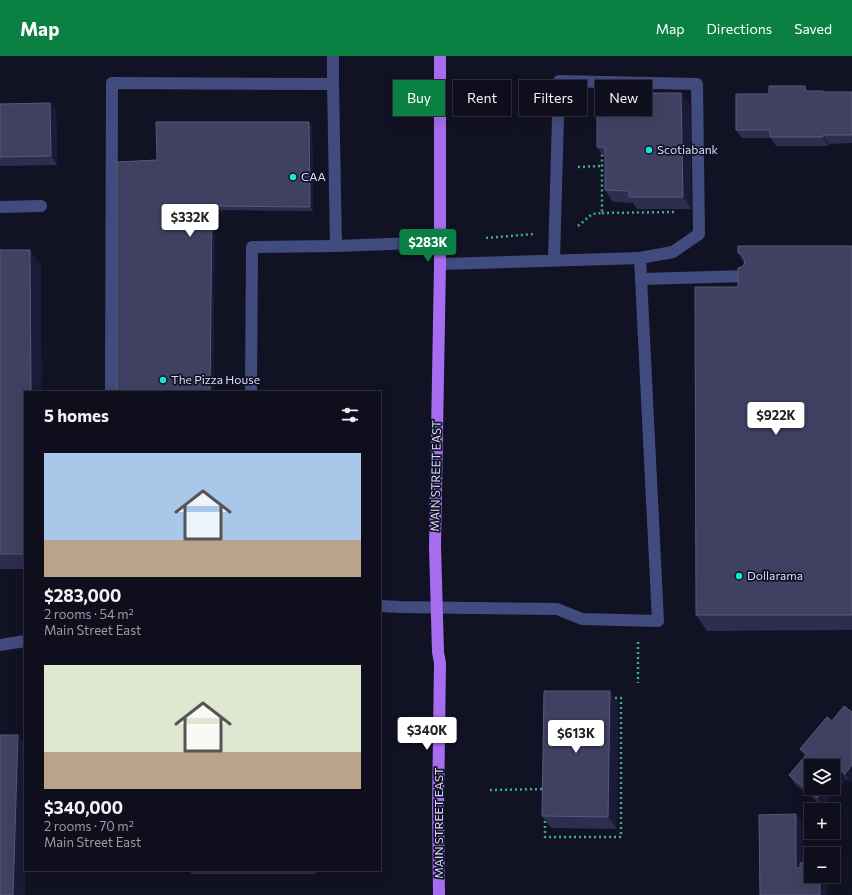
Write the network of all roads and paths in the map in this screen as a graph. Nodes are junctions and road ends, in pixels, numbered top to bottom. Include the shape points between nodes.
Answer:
1 (333, 56) edge
2 (440, 56) edge
3 (333, 84) junction
4 (602, 152) edge
5 (602, 166) junction
6 (589, 167) dead end
7 (41, 206) dead end
8 (0, 207) edge
9 (684, 212) edge
10 (602, 213) junction
11 (578, 226) dead end
12 (541, 233) dead end
13 (486, 238) dead end
14 (440, 242) junction
15 (336, 246) junction
16 (640, 258) junction
17 (554, 260) junction
18 (440, 264) junction
19 (748, 276) edge
20 (641, 279) junction
21 (111, 391) edge
22 (251, 391) edge
23 (381, 606) edge
24 (436, 607) junction
25 (638, 621) junction
26 (24, 641) edge
27 (0, 644) edge
28 (638, 683) dead end
29 (606, 698) edge
30 (545, 782) edge
31 (490, 790) dead end
32 (545, 813) edge
33 (439, 895) edge

1 - 3 street
2 - 14 main road, MAIN STREET EAST
3 - 15 street
3 - 21 street via 112,83
4 - 5 path
5 - 6 path
5 - 10 path
7 - 8 street
9 - 10 path
10 - 11 path via 592,214
12 - 13 path
14 - 15 street
14 - 18 main road, MAIN STREET EAST
15 - 22 street via 252,247
16 - 17 street
16 - 17 street via 673,252 700,234 698,84 559,81
16 - 20 street
17 - 18 street
18 - 24 main road, MAIN STREET EAST
19 - 20 street
20 - 25 street via 658,621
23 - 24 street
24 - 25 street via 557,609 582,619
24 - 33 main road, MAIN STREET EAST via 440,663
25 - 28 path
26 - 27 street
29 - 32 path via 621,698 621,837 545,837
30 - 31 path via 545,789

